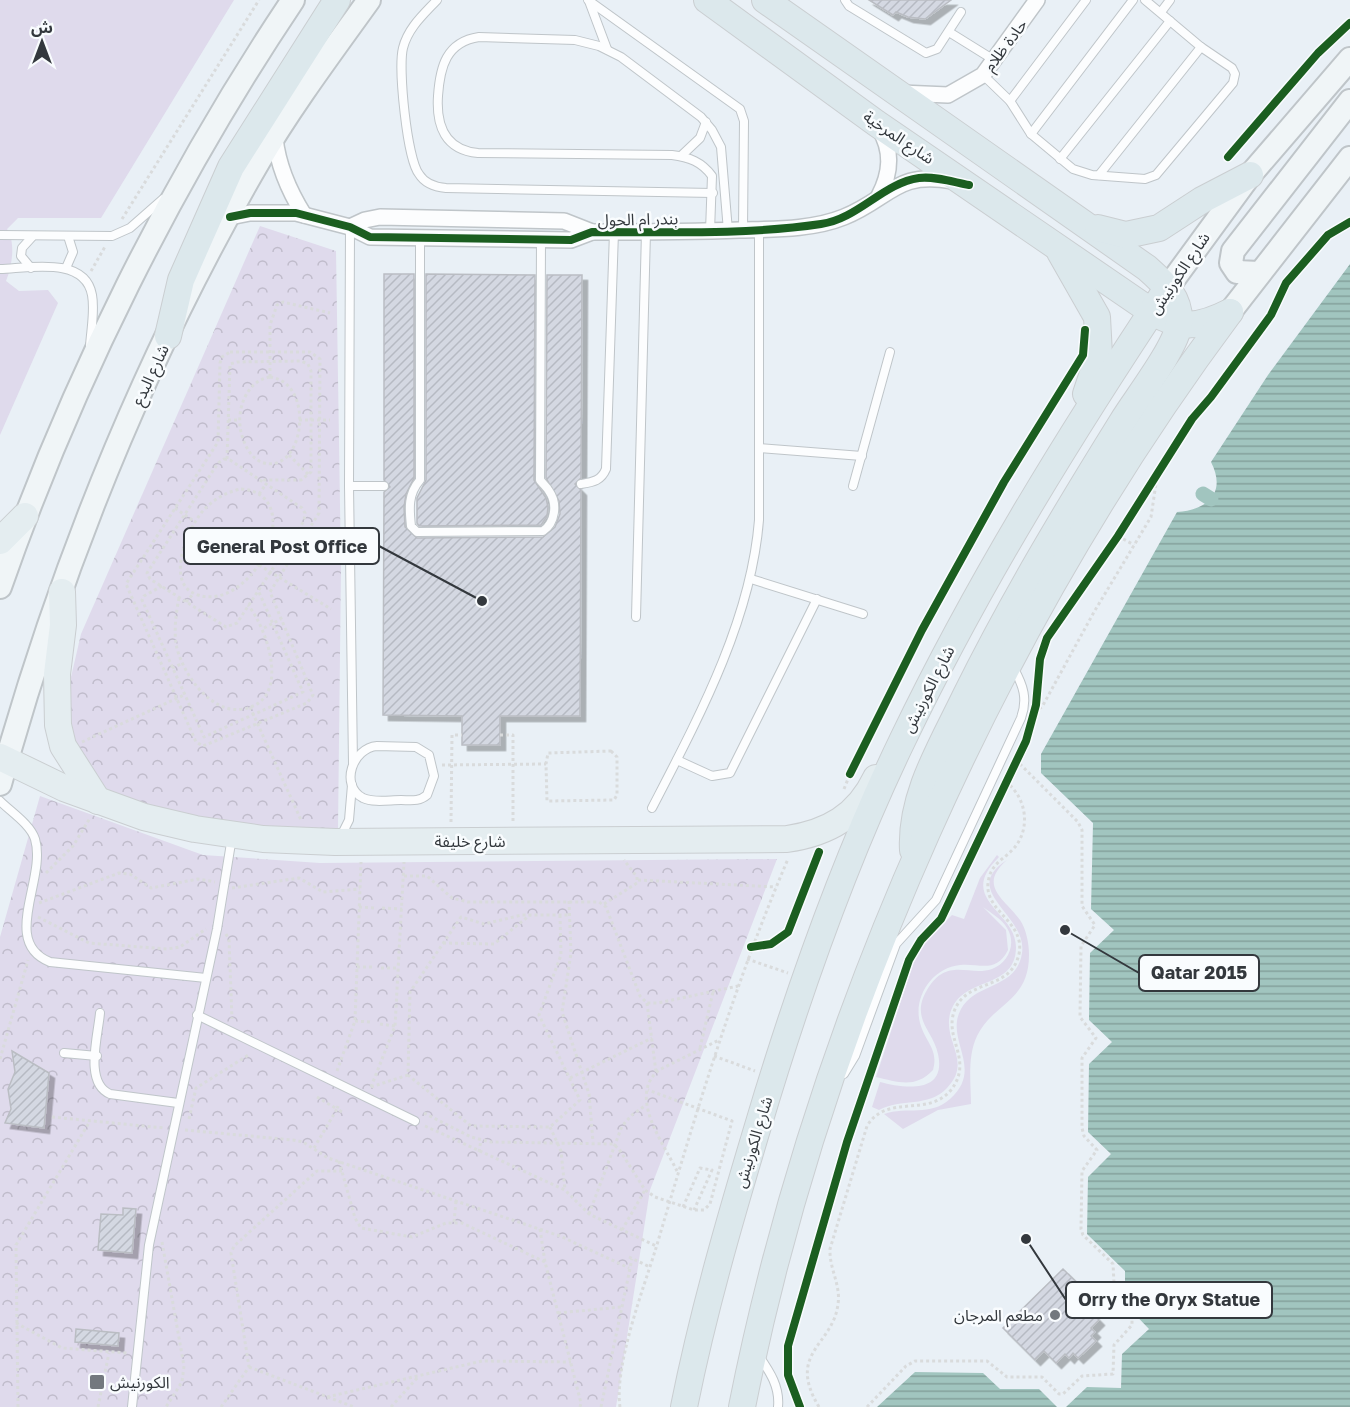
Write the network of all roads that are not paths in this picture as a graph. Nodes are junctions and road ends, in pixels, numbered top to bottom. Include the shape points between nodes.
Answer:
1 (293, 0) edge
2 (338, 0) edge
3 (369, 0) edge
4 (437, 0) edge
5 (707, 0) edge
6 (765, 0) edge
7 (845, 0) edge
8 (1037, 0) edge
9 (1086, 0) edge
10 (1133, 0) edge
11 (1145, 0) edge
12 (1170, 0) edge
13 (961, 12) dead end
14 (1161, 12) junction
15 (1170, 21) junction
16 (949, 32) junction
17 (1201, 47) junction
18 (607, 50) junction
19 (1350, 59) edge
20 (995, 61) junction
21 (983, 75) junction
22 (898, 93) junction
23 (1010, 101) junction
24 (1350, 101) edge
25 (706, 122) junction
26 (876, 123) junction
27 (1031, 134) junction
28 (275, 138) junction
29 (681, 156) junction
30 (1350, 158) edge
31 (1060, 159) junction
32 (1099, 175) junction
33 (1250, 175) junction
34 (183, 183) junction
35 (969, 185) junction
36 (713, 193) junction
37 (879, 197) junction
38 (304, 215) junction
39 (230, 217) junction
40 (350, 227) junction
41 (1089, 227) junction
42 (735, 230) junction
43 (759, 230) junction
44 (710, 231) junction
45 (592, 232) junction
46 (614, 232) junction
47 (646, 232) junction
48 (0, 235) edge
49 (68, 236) junction
50 (32, 237) junction
51 (420, 238) junction
52 (541, 239) junction
53 (1058, 246) junction
54 (31, 268) junction
55 (66, 268) junction
56 (0, 269) edge
57 (1259, 273) junction
58 (1168, 287) junction
59 (1152, 312) junction
60 (1230, 312) junction
61 (1179, 325) junction
62 (168, 336) junction
63 (890, 352) dead end
64 (89, 366) junction
65 (1073, 431) junction
66 (759, 448) junction
67 (862, 456) junction
68 (581, 484) dead end
69 (349, 486) junction
70 (384, 486) dead end
71 (853, 486) dead end
72 (12, 525) edge
73 (751, 579) junction
74 (0, 587) edge
75 (62, 592) junction
76 (817, 599) junction
77 (863, 614) dead end
78 (636, 617) dead end
79 (1010, 662) junction
80 (902, 741) junction
81 (677, 760) junction
82 (353, 763) junction
83 (2, 766) edge
84 (353, 780) junction
85 (0, 801) edge
86 (98, 801) junction
87 (652, 808) dead end
88 (233, 835) junction
89 (322, 841) junction
90 (914, 863) junction
91 (206, 978) junction
92 (100, 1013) dead end
93 (197, 1015) junction
94 (64, 1053) dead end
95 (97, 1056) junction
96 (825, 1099) junction
97 (178, 1103) junction
98 (415, 1121) road end
99 (754, 1349) junction
100 (132, 1407) edge
101 (684, 1407) edge
102 (742, 1407) edge
103 (778, 1407) edge

1 - 34 main road
2 - 62 highway via 231,167 180,280
3 - 28 main road, شارع البدع
4 - 36 lane via 411,28 400,67 413,163 423,180 446,188
5 - 26 highway, شارع المرخية
6 - 22 highway
7 - 16 lane via 926,53 937,48
8 - 20 street, حادة ظلام
9 - 23 lane
10 - 27 lane
11 - 14 lane
12 - 14 lane
13 - 16 lane
14 - 15 lane
15 - 17 lane
15 - 31 lane
16 - 20 lane
17 - 32 lane
17 - 32 lane via 1232,68 1233,83 1161,172 1144,179
18 - 25 lane
18 - 29 lane via 575,40 479,37 465,41 453,48 441,68 437,113 440,128 454,146 470,152
18 - 42 lane via 588,0 740,109 744,121
19 - 33 main road, شارع الكورنيش
20 - 21 street, حادة ظلام
21 - 22 street, حادة ظلام via 948,95
21 - 23 lane
22 - 41 highway
23 - 27 lane
24 - 57 main road via 1233,251 1231,263 1237,272
25 - 29 lane via 700,138
25 - 42 lane via 721,147
26 - 35 highway, شارع المرخية
26 - 37 street via 890,161
27 - 31 lane
28 - 38 street via 288,187
28 - 39 main road, شارع البدع
29 - 36 lane via 706,168 712,176
30 - 57 main road
31 - 32 lane via 1079,171
33 - 41 highway via 1143,234 1126,235
33 - 58 main road, شارع الكورنيش
34 - 49 lane via 122,233
34 - 64 main road
35 - 37 street, بندر ام الحول via 919,178
35 - 53 highway, شارع المرخية
36 - 44 lane
37 - 43 street, بندر ام الحول via 824,224
38 - 39 street, بندر ام الحول via 268,212
38 - 40 street, بندر ام الحول
39 - 62 main road, شارع البدع
40 - 45 street, بندر ام الحول via 380,217 564,221
40 - 51 street, بندر ام الحول via 370,237
40 - 69 lane
41 - 58 highway
42 - 43 street, بندر ام الحول
42 - 44 street, بندر ام الحول
43 - 66 lane
44 - 47 street, بندر ام الحول
45 - 46 street, بندر ام الحول
45 - 52 street, بندر ام الحول via 571,240
46 - 47 street, بندر ام الحول
46 - 68 lane via 606,469 603,477
47 - 78 lane
48 - 50 lane
49 - 50 lane
49 - 55 lane via 73,252
50 - 54 lane via 22,248 21,256
51 - 52 street, بندر ام الحول
51 - 52 lane via 420,480 410,497 411,526 417,532 543,531 550,526 554,504 550,491 540,480
53 - 59 highway, شارع المرخية
53 - 65 highway via 1095,309 1100,339 1096,366
54 - 55 lane
54 - 56 lane
55 - 64 lane via 86,280 92,295
57 - 60 main road
58 - 59 highway, شارع الكورنيش
58 - 61 highway
59 - 61 highway, شارع المرخية
59 - 65 highway, شارع الكورنيش
60 - 61 highway via 1201,324
60 - 79 highway via 1185,372 1122,469
61 - 90 highway via 1172,345 1034,567 948,732 919,799
62 - 75 main road, شارع البدع via 130,418
63 - 67 lane
64 - 72 main road
65 - 80 highway, شارع الكورنيش via 996,560
66 - 67 lane
66 - 73 lane via 759,520
67 - 71 lane
69 - 70 lane
69 - 82 lane
72 - 74 main road
73 - 76 lane
73 - 81 lane
75 - 83 main road, شارع البدع
75 - 86 main road via 58,725 66,752
76 - 77 lane
76 - 81 lane via 730,772 712,776
79 - 90 highway
79 - 96 lane via 1024,691 1021,718 936,900 896,944 855,1056
80 - 89 main road, شارع خليفة via 885,760 860,805 839,823 809,835 773,840
80 - 101 highway, شارع الكورنيش via 835,897 772,1077 726,1235
81 - 87 lane
82 - 84 lane
82 - 84 lane via 361,752 372,747 416,747 429,755 434,765 430,791 417,800 365,799 357,792
83 - 86 main road, شارع خليفة
84 - 89 lane via 344,832
85 - 91 lane via 34,835 36,855 21,937 29,953 50,962
86 - 88 main road, شارع خليفة via 144,817
88 - 89 main road, شارع خليفة
88 - 91 lane
90 - 96 highway via 862,990
91 - 93 lane
92 - 95 lane
93 - 97 lane
93 - 98 lane
94 - 95 lane
95 - 97 lane via 96,1081 106,1092
96 - 99 highway
97 - 100 lane via 149,1245
99 - 102 highway
99 - 103 lane via 773,1377

